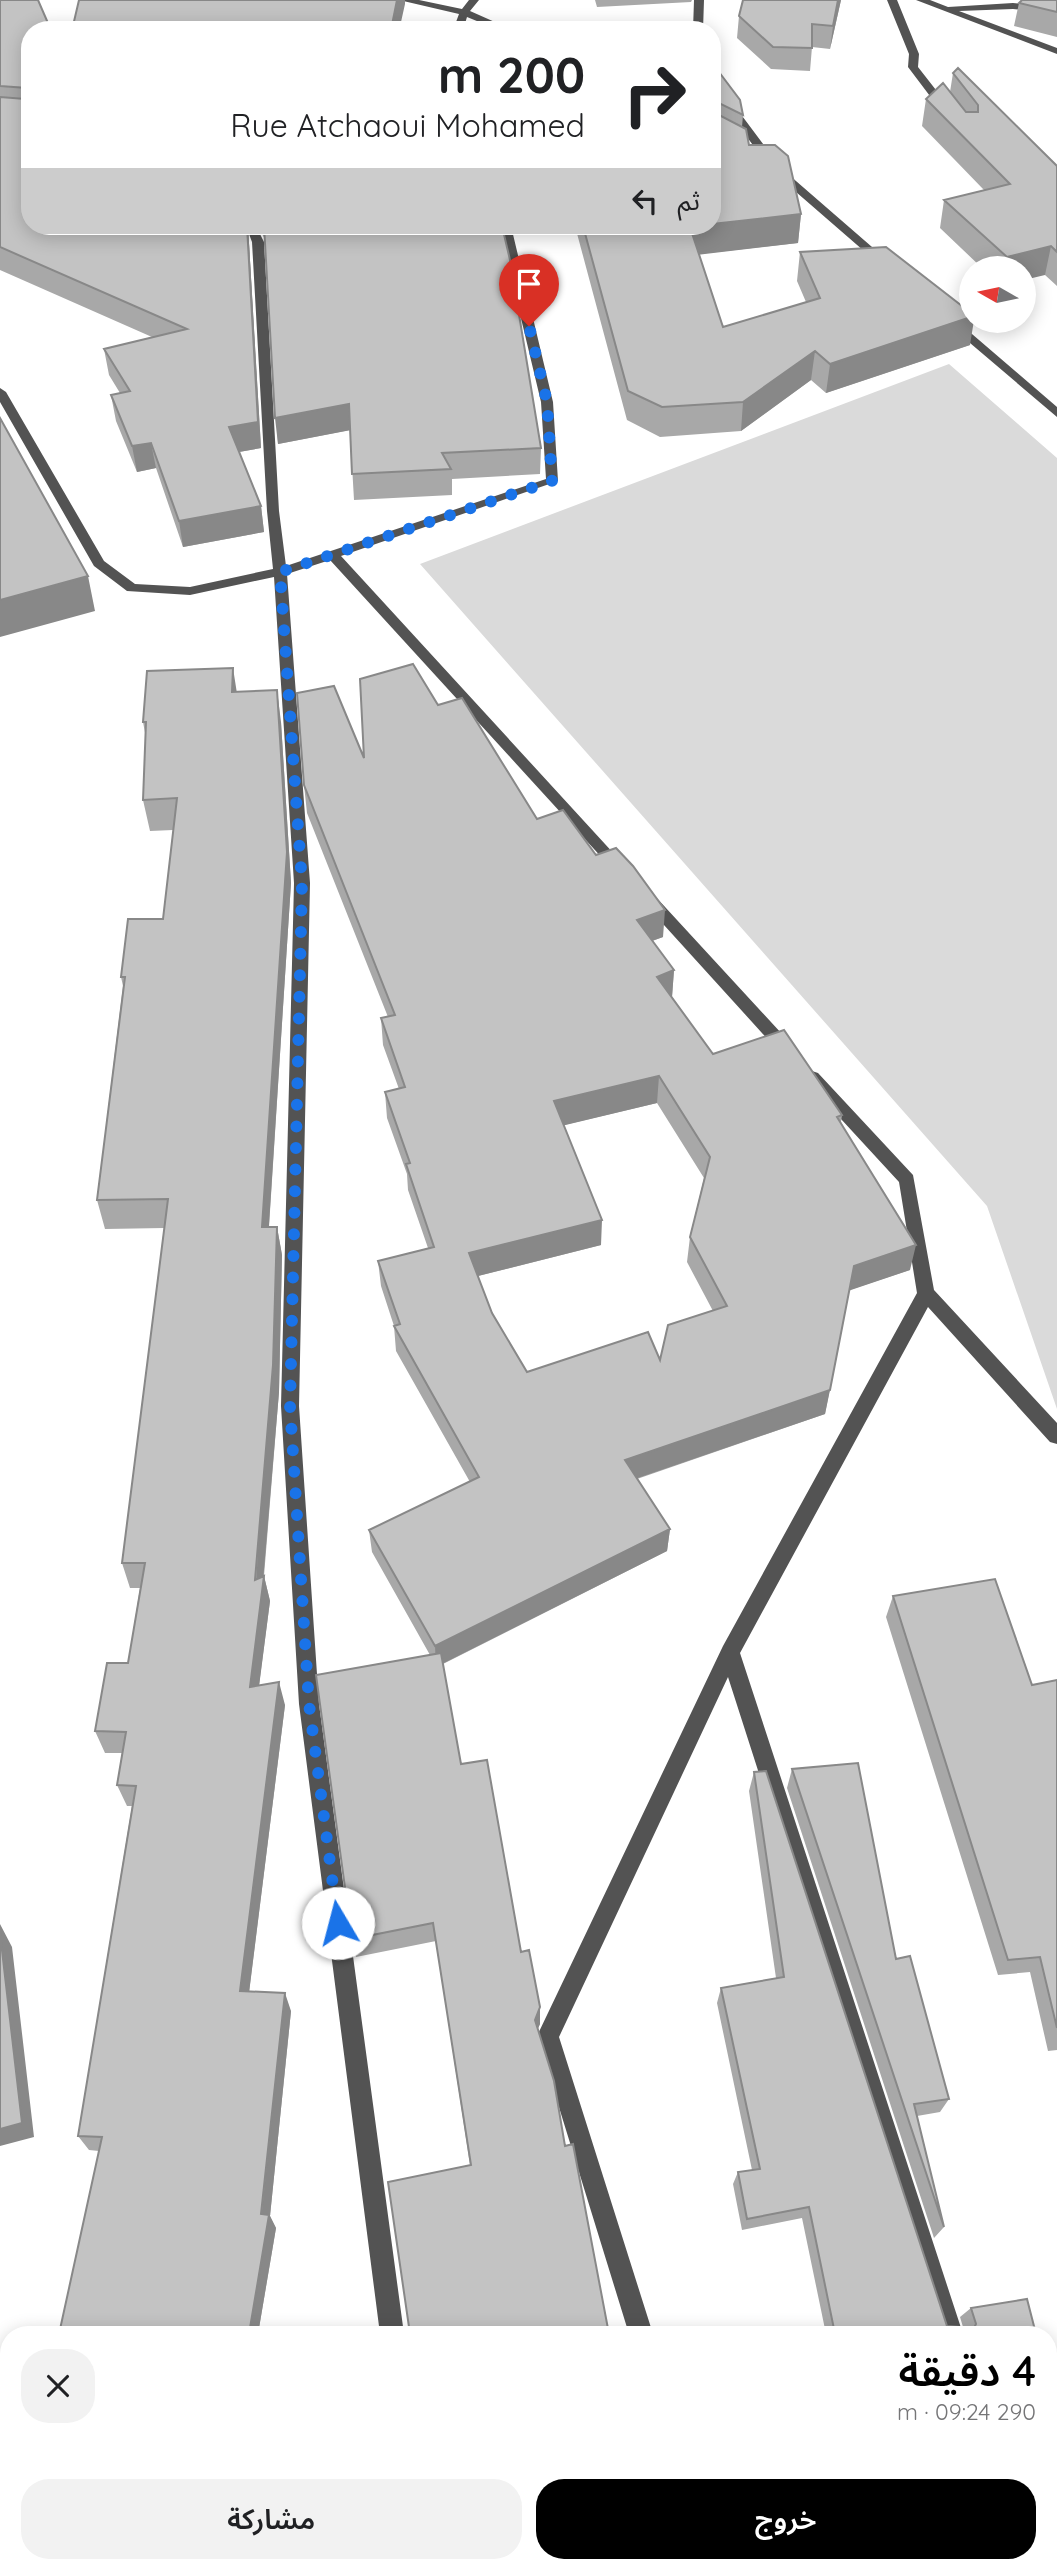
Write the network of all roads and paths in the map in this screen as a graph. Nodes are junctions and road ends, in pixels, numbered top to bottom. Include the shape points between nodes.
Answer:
1 (404, 0) edge
2 (474, 0) edge
3 (699, 0) edge
4 (892, 0) edge
5 (921, 0) edge
6 (1014, 3) edge
7 (944, 9) junction
8 (1057, 10) edge
9 (464, 12) junction
10 (461, 21) edge
11 (486, 21) edge
12 (698, 21) edge
13 (1057, 51) edge
14 (721, 95) edge
15 (951, 117) edge
16 (756, 158) edge
17 (777, 170) junction
18 (255, 235) edge
19 (507, 235) edge
20 (891, 269) edge
21 (943, 314) edge
22 (0, 392) edge
23 (1057, 413) edge
24 (334, 556) junction
25 (280, 572) junction
26 (926, 1293) junction
27 (1057, 1436) edge
28 (730, 1652) junction
29 (391, 2326) edge
30 (639, 2326) edge
31 (948, 2326) edge

1 - 9 street
2 - 9 street
3 - 12 street
4 - 15 street via 915,54 913,67
5 - 7 street
6 - 7 street
6 - 8 street
7 - 13 street
9 - 10 street
9 - 11 street
14 - 17 street
16 - 17 street
17 - 20 street
18 - 25 street
19 - 24 street via 547,402 552,481
21 - 23 street
22 - 25 street via 99,563 132,588 190,591
24 - 25 street
24 - 26 street via 907,1180
25 - 29 street via 302,883 290,1406 308,1691
26 - 27 street
26 - 28 street
28 - 30 street via 548,2036
28 - 31 street

